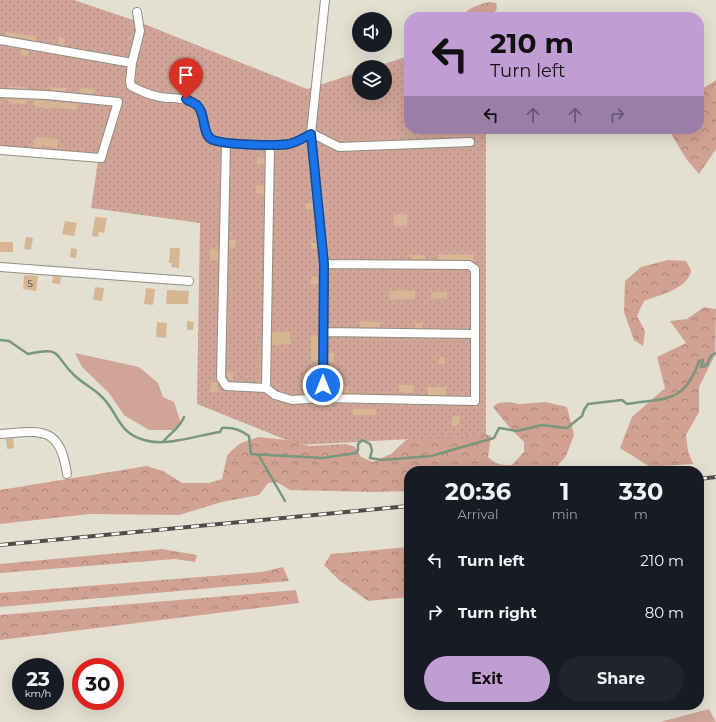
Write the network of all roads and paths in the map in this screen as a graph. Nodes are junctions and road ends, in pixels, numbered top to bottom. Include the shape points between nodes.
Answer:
1 (325, 0) edge
2 (137, 12) dead end
3 (0, 40) edge
4 (132, 63) junction
5 (0, 93) edge
6 (311, 134) junction
7 (470, 142) dead end
8 (226, 143) junction
9 (270, 145) junction
10 (0, 150) edge
11 (324, 264) junction
12 (0, 267) edge
13 (189, 281) dead end
14 (324, 332) junction
15 (475, 334) junction
16 (266, 388) junction
17 (323, 398) junction
18 (0, 434) edge
19 (67, 474) dead end

1 - 6 street
2 - 4 street via 140,31
3 - 4 street
4 - 8 street via 131,86 160,97 186,99 197,105 202,113 207,134 211,139
5 - 10 street via 118,102 101,158
6 - 7 street via 339,147
6 - 9 street via 289,144
6 - 11 street
8 - 9 street
8 - 16 street via 221,378 226,386
9 - 16 street
11 - 14 street
11 - 15 street via 469,265 475,270
12 - 13 street
14 - 15 street
14 - 17 street
15 - 17 street via 475,400
16 - 17 street via 292,400
18 - 19 street via 46,433 57,441 64,455

